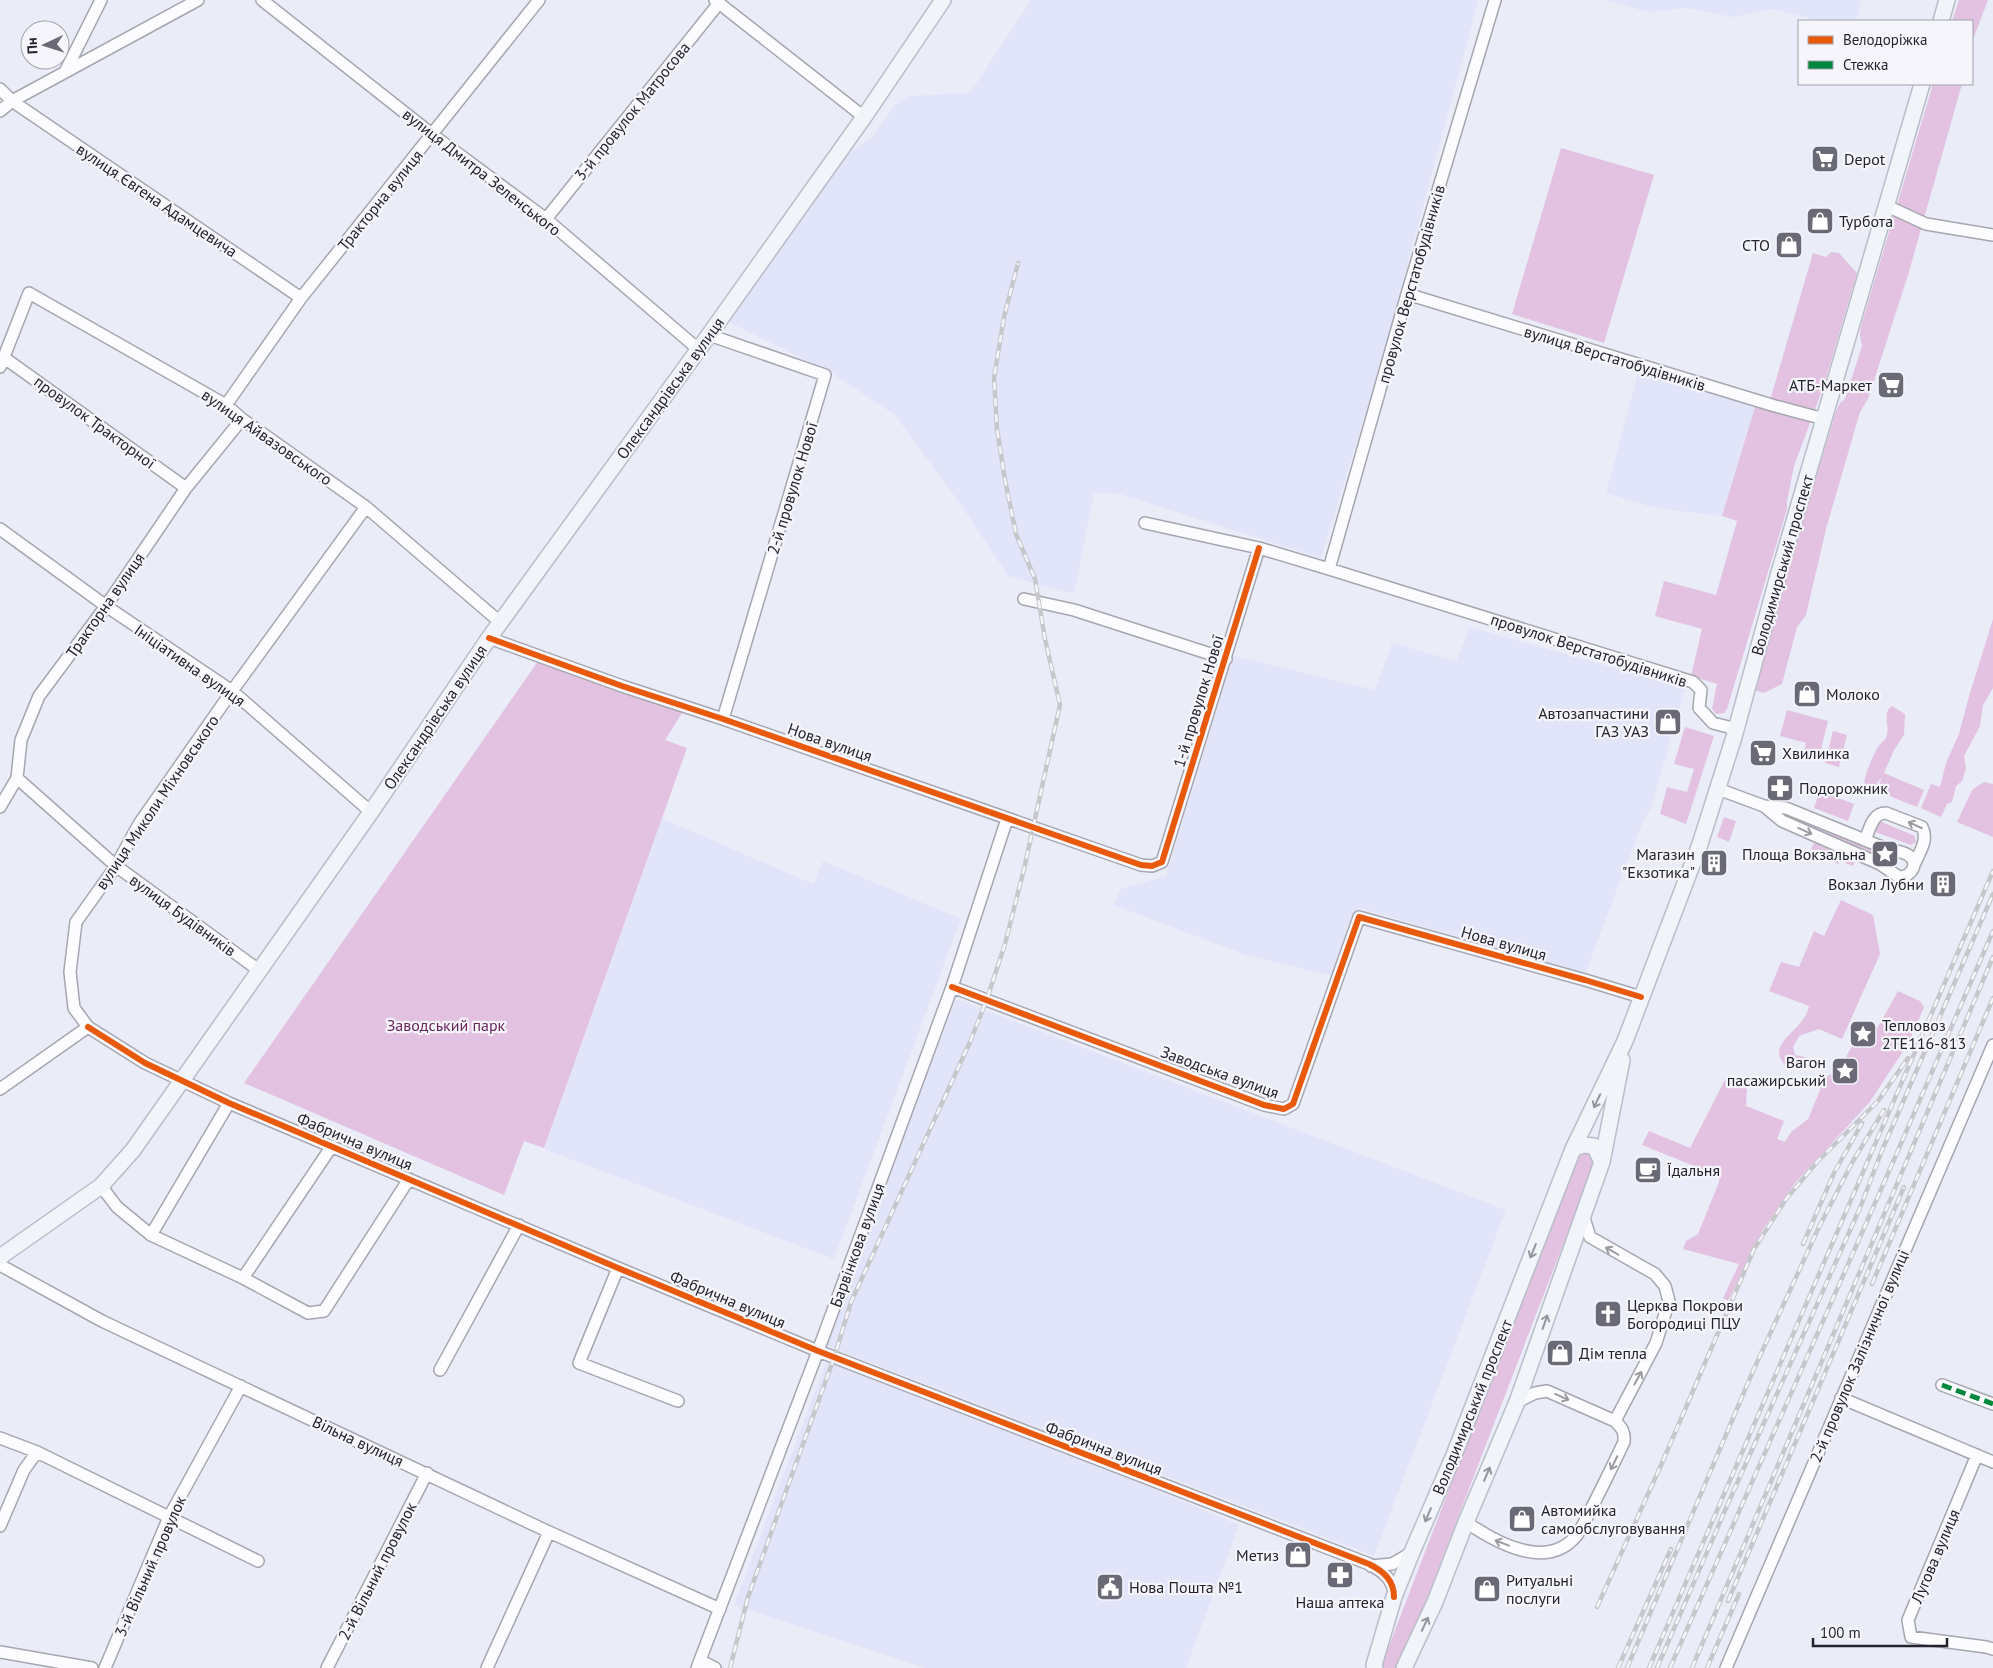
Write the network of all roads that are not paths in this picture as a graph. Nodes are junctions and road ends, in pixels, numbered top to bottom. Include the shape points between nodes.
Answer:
1 (101, 0) edge
2 (198, 0) edge
3 (262, 0) edge
4 (539, 0) edge
5 (943, 0) edge
6 (1495, 0) edge
7 (1947, 0) edge
8 (717, 2) edge
9 (1941, 20) edge
10 (66, 72) junction
11 (1922, 85) edge
12 (0, 89) edge
13 (12, 101) junction
14 (0, 111) edge
15 (864, 117) junction
16 (433, 135) junction
17 (1887, 206) junction
18 (546, 219) junction
19 (1993, 235) edge
20 (1407, 294) junction
21 (301, 298) junction
22 (709, 335) junction
23 (698, 349) junction
24 (2, 362) edge
25 (226, 405) junction
26 (1824, 418) junction
27 (242, 419) junction
28 (186, 488) junction
29 (366, 507) junction
30 (1145, 523) dead end
31 (0, 529) edge
32 (1260, 548) junction
33 (1329, 568) junction
34 (1024, 599) dead end
35 (106, 606) junction
36 (501, 623) junction
37 (489, 638) junction
38 (1226, 658) junction
39 (232, 691) junction
40 (723, 719) junction
41 (1736, 729) junction
42 (17, 778) junction
43 (1718, 788) junction
44 (1764, 806) junction
45 (0, 807) edge
46 (371, 812) junction
47 (1007, 819) junction
48 (1864, 840) junction
49 (1887, 849) junction
50 (1162, 862) joint
51 (1880, 864) junction
52 (1914, 865) junction
53 (116, 866) junction
54 (1359, 917) joint
55 (260, 972) junction
56 (952, 987) junction
57 (1641, 997) junction
58 (88, 1026) junction
59 (1625, 1041) junction
60 (1993, 1045) edge
61 (182, 1081) junction
62 (0, 1089) edge
63 (229, 1103) junction
64 (332, 1146) junction
65 (1574, 1149) junction
66 (1602, 1162) junction
67 (409, 1179) junction
68 (101, 1186) junction
69 (1583, 1214) junction
70 (519, 1225) junction
71 (151, 1235) junction
72 (0, 1257) edge
73 (0, 1265) edge
74 (618, 1268) junction
75 (243, 1278) junction
76 (818, 1352) junction
77 (440, 1370) dead end
78 (1942, 1385) dead end
79 (241, 1386) junction
80 (1841, 1398) junction
81 (678, 1401) dead end
82 (1517, 1402) junction
83 (1993, 1404) edge
84 (1614, 1421) junction
85 (0, 1438) edge
86 (37, 1452) junction
87 (1977, 1455) junction
88 (1993, 1462) edge
89 (427, 1473) junction
90 (169, 1517) junction
91 (1466, 1522) junction
92 (0, 1526) edge
93 (549, 1532) junction
94 (1412, 1552) junction
95 (258, 1561) dead end
96 (1392, 1564) junction
97 (1372, 1566) junction
98 (1386, 1576) junction
99 (1394, 1597) junction
100 (720, 1609) junction
101 (1993, 1650) edge
102 (0, 1652) edge
103 (699, 1664) edge
104 (1374, 1667) edge
105 (92, 1668) edge
106 (105, 1668) edge
107 (327, 1668) edge
108 (487, 1668) edge
109 (715, 1668) edge
110 (1404, 1668) edge
111 (1726, 1668) edge

1 - 10 street
2 - 10 street
3 - 16 street, вулиця Дмитра Зеленського
4 - 16 street, Тракторна вулиця
5 - 15 main road, Олександрівська вулиця
6 - 20 street, провулок Верстатобудівників
7 - 9 main road
8 - 15 street
8 - 18 street, 3-й провулок Матросова
10 - 13 street
11 - 17 main road, Володимирський проспект
12 - 13 street, вулиця Євгена Адамцевича
13 - 14 street
13 - 21 street, вулиця Євгена Адамцевича
15 - 22 main road, Олександрівська вулиця
16 - 18 street, вулиця Дмитра Зеленського
16 - 21 street, Тракторна вулиця
17 - 19 street via 1926,224
17 - 26 main road, Володимирський проспект
18 - 23 street, вулиця Дмитра Зеленського
20 - 26 street, вулиця Верстатобудівників
20 - 33 street, провулок Верстатобудівників
21 - 25 street, Тракторна вулиця
22 - 23 main road, Олександрівська вулиця
22 - 40 street, 2-й провулок Нової via 826,375
23 - 36 main road, Олександрівська вулиця
24 - 25 street, вулиця Айвазовського via 28,293
24 - 28 street, провулок Тракторної
25 - 27 street, вулиця Айвазовського
26 - 41 main road, Володимирський проспект
27 - 28 street, Тракторна вулиця
27 - 29 street, вулиця Айвазовського
28 - 35 street, Тракторна вулиця
29 - 36 street, вулиця Айвазовського
29 - 39 street, вулиця Миколи Міхновського
30 - 32 street, провулок Верстатобудівників
31 - 35 street, Ініціативна вулиця
32 - 33 street, провулок Верстатобудівників
32 - 38 street, 1-й провулок Нової
33 - 41 street, провулок Верстатобудівників via 1693,682 1702,690 1699,708 1714,723
34 - 38 street, 1-й провулок Нової via 1074,610
35 - 39 street, Ініціативна вулиця
35 - 42 street, Тракторна вулиця via 39,696 21,740
36 - 37 main road, Олександрівська вулиця
37 - 40 street, Нова вулиця
37 - 46 main road, Олександрівська вулиця
38 - 50 street, 1-й провулок Нової
39 - 46 street, Ініціативна вулиця
39 - 53 street, вулиця Миколи Міхновського via 139,824
40 - 47 street, Нова вулиця
41 - 43 main road, Володимирський проспект
42 - 45 street, Тракторна вулиця
42 - 53 street, вулиця Будівників
43 - 44 street
43 - 57 main road, Володимирський проспект
44 - 48 street via 1786,808
44 -> 51 street via 1782,821
46 - 55 main road, Олександрівська вулиця
47 - 50 street, Нова вулиця via 1142,865
47 - 56 street, Барвінкова вулиця
48 - 49 street
52 -> 48 street via 1925,839 1922,827 1880,813 1875,816
49 - 51 street via 1890,859 1887,864
49 - 52 street via 1910,856
51 - 52 street via 1900,877 1910,875
53 - 55 street, вулиця Будівників
53 - 58 street, вулиця Миколи Міхновського via 76,922 70,972 74,1008
54 - 56 street, Заводська вулиця via 1293,1104 1284,1109
54 - 57 street, Нова вулиця
55 - 61 main road, Олександрівська вулиця
56 - 76 street, Барвінкова вулиця
57 - 59 main road, Володимирський проспект
58 - 61 street, Фабрична вулиця via 144,1063
58 - 62 street
59 -> 65 main road, Володимирський проспект
59 - 66 main road, Володимирський проспект
60 - 80 street, 2-й провулок Залізничної вулиці
61 - 63 street, Фабрична вулиця
61 - 68 main road, Олександрівська вулиця via 134,1150
63 - 64 street, Фабрична вулиця
63 - 71 street
64 - 67 street, Фабрична вулиця
64 - 75 street
65 - 66 main road via 1583,1145 1594,1146
65 -> 94 main road, Володимирський проспект via 1454,1455
66 - 69 main road, Володимирський проспект
67 - 70 street, Фабрична вулиця
67 - 75 street via 324,1311 308,1313
68 - 71 street via 117,1207
68 - 72 main road, Олександрівська вулиця
82 -> 69 main road, Володимирський проспект
84 -> 69 street via 1656,1343 1669,1301 1666,1286 1655,1274 1590,1237
70 - 74 street, Фабрична вулиця
70 - 77 street
71 - 75 street
73 - 79 street, Вільна вулиця via 102,1322
74 - 76 street, Фабрична вулиця
74 - 81 street via 579,1364
76 - 97 street, Фабрична вулиця
76 - 100 street, Барвінкова вулиця
78 - 83 street
79 - 89 street, Вільна вулиця
79 - 90 street, 3-й Вільний провулок
80 - 87 street
80 - 111 street, 2-й провулок Залізничної вулиці
82 -> 84 street via 1547,1391
91 -> 82 main road, Володимирський проспект
84 -> 91 street via 1625,1434 1624,1442 1577,1535 1569,1542 1547,1552 1527,1551 1497,1542
85 - 86 street
86 - 90 street
86 - 92 street via 24,1470
87 - 88 street
87 - 101 street, Лугова вулиця via 1908,1620 1910,1637
89 - 93 street, Вільна вулиця
89 - 107 street, 2-й Вільний провулок
90 - 95 street
90 - 106 street, 3-й Вільний провулок
110 -> 91 main road, Володимирський проспект via 1435,1602
93 - 100 street, Вільна вулиця
93 - 108 street
94 - 96 street
94 - 99 main road, Володимирський проспект
96 - 97 street
96 - 98 street
97 - 98 street
98 - 99 street via 1392,1582
99 - 104 main road, Володимирський проспект
100 - 103 street, Барвінкова вулиця
102 - 105 street
103 - 109 street

